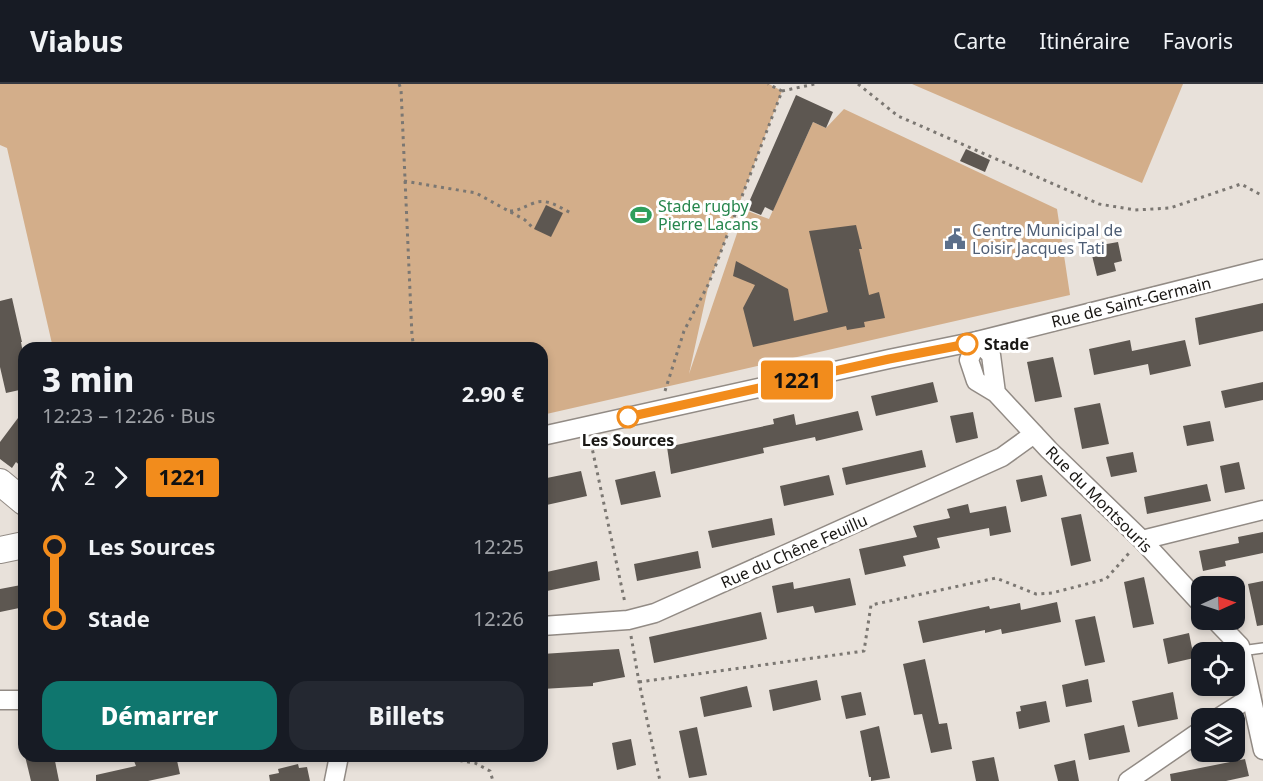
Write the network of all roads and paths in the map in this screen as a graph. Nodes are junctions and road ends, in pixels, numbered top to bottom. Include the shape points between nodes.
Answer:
1 (399, 84) edge
2 (768, 84) edge
3 (815, 84) edge
4 (858, 84) edge
5 (782, 90) junction
6 (404, 181) junction
7 (1263, 196) edge
8 (508, 211) junction
9 (571, 213) dead end
10 (532, 227) dead end
11 (1263, 269) edge
12 (977, 341) junction
13 (413, 342) edge
14 (660, 410) junction
15 (1034, 434) junction
16 (548, 435) edge
17 (590, 442) dead end
18 (0, 482) edge
19 (18, 497) edge
20 (1263, 510) edge
21 (1142, 540) junction
22 (18, 546) edge
23 (0, 550) edge
24 (1191, 592) edge
25 (628, 620) junction
26 (548, 626) edge
27 (1225, 630) edge
28 (1236, 642) edge
29 (1263, 648) edge
30 (1245, 650) edge
31 (1245, 669) edge
32 (639, 682) junction
33 (1251, 697) junction
34 (0, 700) edge
35 (18, 700) edge
36 (1234, 708) edge
37 (1259, 716) edge
38 (1191, 738) edge
39 (1263, 750) edge
40 (338, 762) edge
41 (469, 762) edge
42 (334, 781) edge
43 (493, 781) edge
44 (660, 781) edge
45 (1128, 781) edge

1 - 6 path
2 - 5 path
3 - 5 path
4 - 7 path via 898,116 1099,204 1135,210 1170,208 1241,184
5 - 14 path via 709,283 684,331
6 - 8 path via 476,193
6 - 13 path
8 - 9 path via 545,201
8 - 10 path
11 - 12 street, Rue de Saint-Germain
12 - 14 street, Rue de Saint-Germain
12 - 15 street, Rue du Montsouris via 990,355 996,393
14 - 16 street, Rue de Saint-Germain
15 - 21 street, Rue du Montsouris
15 - 25 street, Rue du Chêne Feuillu via 1002,457 655,613
17 - 25 path
18 - 19 street
20 - 21 street
21 - 24 street, Rue du Montsouris
21 - 32 path via 1106,579 1052,593 1036,594 996,578 872,605 864,651
22 - 23 street
25 - 26 street, Rue du Chêne Feuillu
25 - 32 path
27 - 28 street
29 - 30 lane
31 - 33 street
32 - 44 path
33 - 36 street
33 - 37 street
34 - 35 street
37 - 39 street
38 - 45 street
40 - 42 street
41 - 43 path via 490,771

